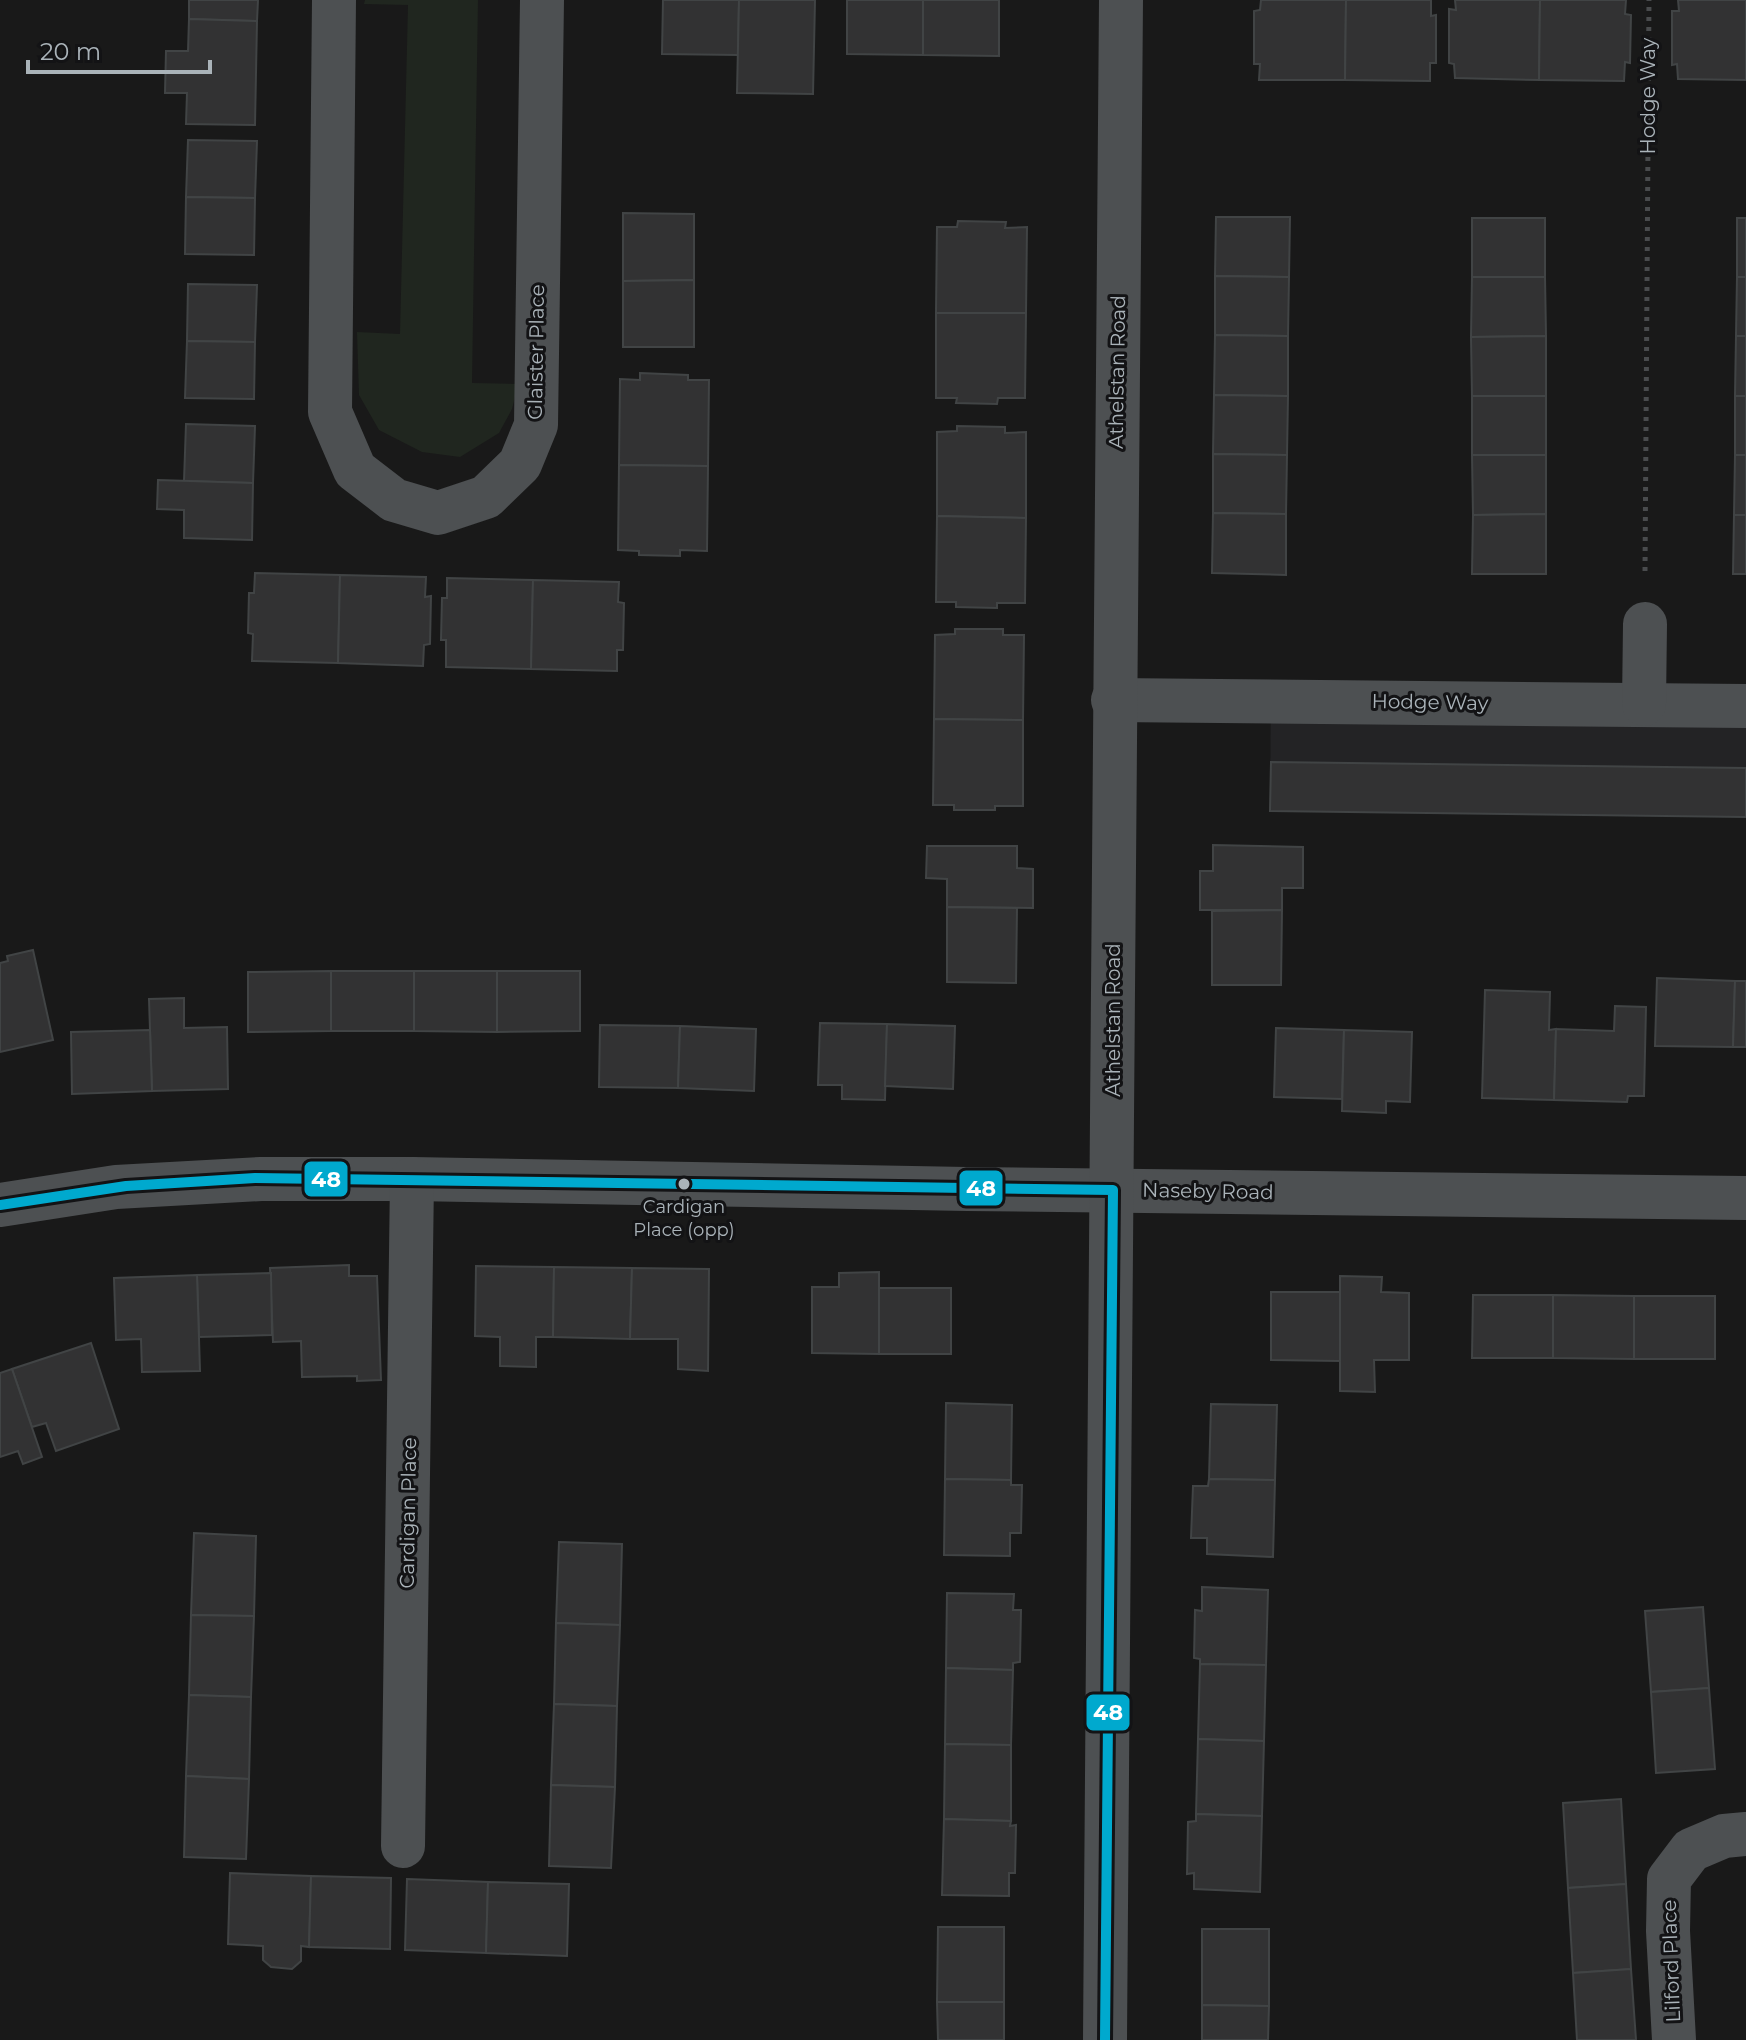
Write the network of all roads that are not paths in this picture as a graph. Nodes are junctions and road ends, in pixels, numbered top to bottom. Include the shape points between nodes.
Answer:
1 (334, 0) edge
2 (542, 0) edge
3 (1121, 0) edge
4 (1645, 624) road end
5 (1113, 700) junction
6 (1644, 704) junction
7 (1746, 706) edge
8 (412, 1179) junction
9 (1113, 1190) junction
10 (1746, 1198) edge
11 (0, 1205) edge
12 (1746, 1834) edge
13 (403, 1846) dead end
14 (1105, 2040) edge
15 (1674, 2040) edge

1 - 2 street, Glaister Place via 330,412 355,470 394,500 438,513 486,497 520,464 536,425
3 - 5 street, Athelstan Road
4 - 6 street
5 - 6 street, Hodge Way
5 - 9 street, Athelstan Road
6 - 7 street, Hodge Way
8 - 9 street, Naseby Road
8 - 11 street, Naseby Road via 261,1179 116,1187
8 - 13 street, Cardigan Place
9 - 10 street, Naseby Road
9 - 14 street, Athelstan Road
12 - 15 street, Lilford Place via 1724,1836 1691,1850 1669,1879

